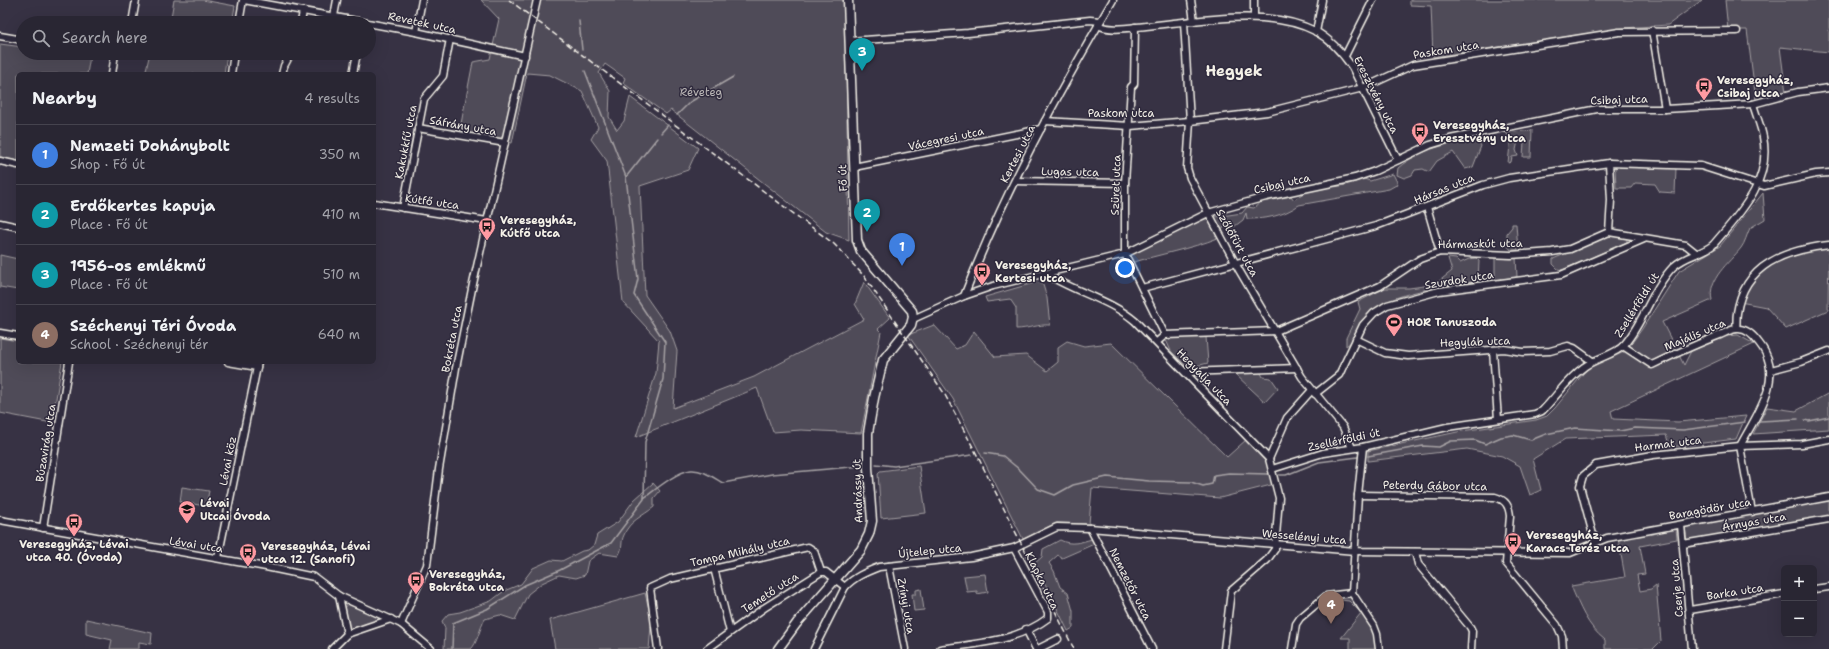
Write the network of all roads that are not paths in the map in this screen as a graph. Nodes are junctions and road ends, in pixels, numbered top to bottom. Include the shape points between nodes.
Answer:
1 (136, 0) edge
2 (244, 0) edge
3 (337, 0) edge
4 (422, 0) edge
5 (537, 0) edge
6 (848, 0) edge
7 (1113, 0) edge
8 (1192, 0) edge
9 (1254, 0) edge
10 (1322, 0) edge
11 (1373, 0) edge
12 (303, 11) junction
13 (133, 16) edge
14 (241, 16) edge
15 (302, 16) edge
16 (334, 16) joint
17 (1254, 17) junction
18 (1194, 21) junction
19 (1184, 22) junction
20 (1099, 23) junction
21 (376, 25) edge
22 (1136, 27) junction
23 (1652, 30) junction
24 (1737, 31) dead end
25 (416, 32) junction
26 (1316, 32) junction
27 (0, 36) edge
28 (16, 39) edge
29 (450, 39) junction
30 (849, 41) junction
31 (525, 56) junction
32 (1345, 56) junction
33 (114, 60) edge
34 (233, 60) edge
35 (288, 60) edge
36 (356, 60) edge
37 (112, 72) edge
38 (231, 72) edge
39 (282, 72) edge
40 (353, 72) edge
41 (1363, 88) junction
42 (1829, 88) edge
43 (1753, 104) junction
44 (1666, 109) junction
45 (1045, 121) junction
46 (1190, 121) junction
47 (1130, 126) junction
48 (418, 128) junction
49 (1041, 129) junction
50 (505, 143) junction
51 (1398, 160) junction
52 (0, 161) edge
53 (1609, 163) junction
54 (16, 165) edge
55 (854, 167) junction
56 (1829, 173) edge
57 (1015, 181) junction
58 (1125, 183) junction
59 (1759, 184) junction
60 (376, 203) edge
61 (1427, 207) junction
62 (403, 208) junction
63 (1208, 213) junction
64 (487, 221) junction
65 (0, 223) edge
66 (16, 227) edge
67 (1609, 232) junction
68 (1644, 239) junction
69 (1829, 246) edge
70 (1440, 252) junction
71 (1696, 253) junction
72 (1125, 254) junction
73 (1236, 263) junction
74 (1045, 273) junction
75 (1142, 288) junction
76 (964, 296) junction
77 (913, 319) junction
78 (1736, 329) junction
79 (1276, 331) junction
80 (0, 333) edge
81 (16, 336) edge
82 (1164, 336) junction
83 (1356, 339) junction
84 (1157, 342) junction
85 (1623, 346) junction
86 (1829, 350) edge
87 (1494, 351) junction
88 (1592, 361) junction
89 (69, 364) edge
90 (257, 364) edge
91 (1297, 368) junction
92 (1771, 370) junction
93 (1186, 372) junction
94 (1314, 392) junction
95 (1498, 419) junction
96 (1829, 439) edge
97 (1740, 446) junction
98 (1363, 447) junction
99 (1352, 448) junction
100 (1269, 459) junction
101 (1272, 469) junction
102 (1358, 495) junction
103 (1829, 497) edge
104 (1752, 512) junction
105 (0, 520) edge
106 (1829, 520) edge
107 (1681, 525) junction
108 (43, 528) junction
109 (1090, 528) junction
110 (1595, 542) junction
111 (1276, 544) junction
112 (1683, 544) junction
113 (1014, 548) junction
114 (1355, 551) junction
115 (1415, 552) junction
116 (1505, 554) junction
117 (218, 558) junction
118 (889, 566) junction
119 (714, 568) junction
120 (821, 572) junction
121 (836, 579) junction
122 (845, 587) junction
123 (1829, 587) edge
124 (1817, 589) edge
125 (1352, 594) junction
126 (1781, 595) edge
127 (339, 596) junction
128 (1690, 610) junction
129 (391, 619) junction
130 (401, 624) junction
131 (1026, 629) junction
132 (730, 632) junction
133 (347, 634) junction
134 (1058, 639) dead end
135 (714, 647) edge
136 (332, 649) edge
137 (431, 649) edge
138 (658, 649) edge
139 (707, 649) edge
140 (778, 649) edge
141 (814, 649) edge
142 (904, 649) edge
143 (940, 649) edge
144 (1037, 649) edge
145 (1152, 649) edge
146 (1224, 649) edge
147 (1292, 649) edge
148 (1379, 649) edge
149 (1471, 649) edge
150 (1563, 649) edge
151 (1692, 649) edge

1 - 13 street
2 - 12 street, Revetek utca
2 - 14 street
3 - 16 street
4 - 25 street
5 - 31 street, Bokréta utca
6 - 30 main road, Fő út
7 - 20 street, Kertesi utca
8 - 18 street
9 - 17 street
10 - 26 street
11 - 32 street
12 - 15 street
12 - 16 street, Revetek utca
17 - 18 street, Eresztvény utca
17 - 26 street, Eresztvény utca via 1290,23
18 - 19 street, Eresztvény utca
19 - 22 street, Eresztvény utca
19 - 46 street, Szőlőfürt utca
20 - 22 street, Eresztvény utca via 1103,28
20 - 30 street via 1090,20 968,33
20 - 45 street, Kertesi utca
21 - 25 street, Revetek utca
22 - 47 street, Szüret utca
23 - 24 street, Paskom utca
23 - 41 street, Paskom utca via 1619,32 1413,65
23 - 44 street, Csibaj utca
25 - 29 street, Revetek utca
26 - 32 street, Eresztvény utca
27 - 28 street
29 - 31 street, Revetek utca
29 - 48 street, Kakukkfű utca via 443,76 424,99
30 - 55 main road, Fő út
31 - 50 street, Bokréta utca
32 - 41 street, Eresztvény utca
33 - 37 street
34 - 38 street
35 - 39 street
36 - 40 street
41 - 46 street, Paskom utca via 1267,112
41 - 51 street, Eresztvény utca
42 - 43 street, Csibaj utca via 1798,92
43 - 44 street, Csibaj utca
43 - 59 street, Zsellérföldi út via 1763,138 1764,152
44 - 51 street, Csibaj utca via 1597,109 1450,139
45 - 47 street, Paskom utca
45 - 49 street, Kertesi utca
46 - 47 street, Paskom utca
46 - 63 street, Szőlőfürt utca via 1187,168
47 - 58 street, Szüret utca
48 - 50 street, Sáfrány utca
48 - 62 street, Kakukkfű utca
49 - 55 street, Vácegresi utca
49 - 57 street, Kertesi utca
50 - 64 street, Bokréta utca
51 - 63 street, Csibaj utca via 1355,178 1266,197
52 - 54 street
53 - 59 street, Hársas utca via 1701,166
53 - 61 street, Hársas utca via 1495,181
53 - 67 street
55 - 77 main road, Fő út via 855,220 859,248 912,311
56 - 59 street via 1764,186
57 - 58 street, Lugas utca
57 - 76 street, Kertesi utca via 984,244
58 - 72 street, Szüret utca
59 - 71 street, Zsellérföldi út via 1751,199 1713,245
60 - 62 street, Kútfő utca
61 - 70 street
61 - 73 street, Hársas utca via 1376,226
62 - 64 street, Kútfő utca
63 - 72 street, Csibaj utca
63 - 73 street, Szőlőfürt utca
64 - 130 street, Bokréta utca via 456,368 440,462 427,566
65 - 66 street
67 - 68 street
67 - 70 street, Hármaskút utca via 1570,249 1552,252
68 - 71 street via 1686,246
68 - 83 street, Szurdok utca via 1561,275 1439,291 1387,305 1368,318
69 - 78 street via 1789,252 1770,260 1749,282 1742,296 1736,314
70 - 79 street, Hármaskút utca via 1420,259 1380,286
71 - 85 street, Zsellérföldi út via 1685,257 1662,280
72 - 74 street, Csibaj utca
72 - 75 street, Szüret utca
73 - 75 street, Hársas utca
73 - 79 street, Szőlőfürt utca
74 - 76 street, Csibaj utca
74 - 84 street, Hegyalja utca via 1058,282 1116,307
75 - 82 street, Szüret utca
76 - 77 street, Csibaj utca
77 - 121 main road, Andrássy út via 909,328 883,360 874,398 868,433 872,521 869,534 861,550
78 - 85 street, Majális utca via 1685,348 1652,365
78 - 92 street, Majális utca via 1755,337 1766,353
79 - 82 street, Hármaskút utca
79 - 91 street, Szőlőfürt utca
80 - 81 street
82 - 84 street
83 - 87 street, Hegyláb utca via 1385,353 1408,356
83 - 94 street, Szurdok utca via 1339,375
84 - 93 street, Hegyalja utca
85 - 88 street, Zsellérföldi út
86 - 92 street via 1801,362
87 - 88 street, Hegyláb utca via 1504,349 1536,352 1568,346
87 - 95 street
88 - 95 street, Zsellérföldi út via 1571,378 1542,411
89 - 108 street, Búzavirág utca
90 - 117 street, Lévai köz
91 - 93 street
91 - 94 street, Szőlőfürt utca
92 - 97 street, Majális utca via 1767,397
93 - 100 street, Hegyalja utca
94 - 99 street, Szőlőfürt utca via 1343,427
94 - 100 street, Szurdok utca via 1287,418
95 - 98 street, Zsellérföldi út via 1447,427
96 - 97 street, Harmat utca via 1780,446
97 - 104 street
97 - 110 street, Harmat utca via 1654,455 1591,468 1583,476 1580,486
98 - 99 street, Zsellérföldi út
98 - 102 street
99 - 101 street, Zsellérföldi út via 1323,453
100 - 101 street, Hegyalja utca
101 - 111 street, Hegyalja utca via 1279,498
102 - 114 street
102 - 116 street, Peterdy Gábor utca via 1502,499 1509,509 1510,516
103 - 104 street, Baragödör utca
104 - 107 street, Baragödör utca
105 - 108 street, Lévai utca
106 - 112 street, Árnyas utca
107 - 110 street, Baragödör utca
107 - 112 street, Cserje utca
108 - 117 street, Lévai utca
109 - 111 street, Wesselényi utca
109 - 113 street, Wesselényi utca via 1057,527
109 - 145 street, Nemzetőr utca
110 - 116 street, Wesselényi utca via 1570,553
111 - 114 street, Wesselényi utca
111 - 146 street via 1268,560 1231,591
112 - 128 street, Cserje utca
113 - 118 street, Újtelep utca via 964,558
113 - 131 street, Klapka utca via 1048,612 1045,621
114 - 115 street, Wesselényi utca
114 - 125 street
115 - 116 street, Wesselényi utca
115 - 149 street via 1418,564 1472,630
116 - 150 street via 1508,567 1556,625 1562,636
117 - 127 street, Lévai utca via 314,577
118 - 122 street, Újtelep utca via 866,572
118 - 142 street, Zrínyi utca
119 - 120 street, Tompa Mihály utca via 808,547 814,551
119 - 132 street
119 - 138 street, Tompa Mihály utca via 670,579 650,588
120 - 121 street via 826,572
120 - 132 street, Temető utca
121 - 122 street
121 - 140 main road, Andrássy út
122 - 141 street, Újtelep utca
123 - 124 street
125 - 147 street via 1326,596 1300,618 1296,624
125 - 148 street via 1374,626
126 - 128 street, Barka utca
127 - 129 street, Lévai utca
127 - 133 street
128 - 151 street, Cserje utca
129 - 130 street, Lévai utca
129 - 133 street
130 - 137 street, Lévai utca
131 - 143 street via 992,642
131 - 144 street
132 - 135 street, Temető utca
133 - 136 street
134 - 144 street
135 - 139 street, Temető utca

